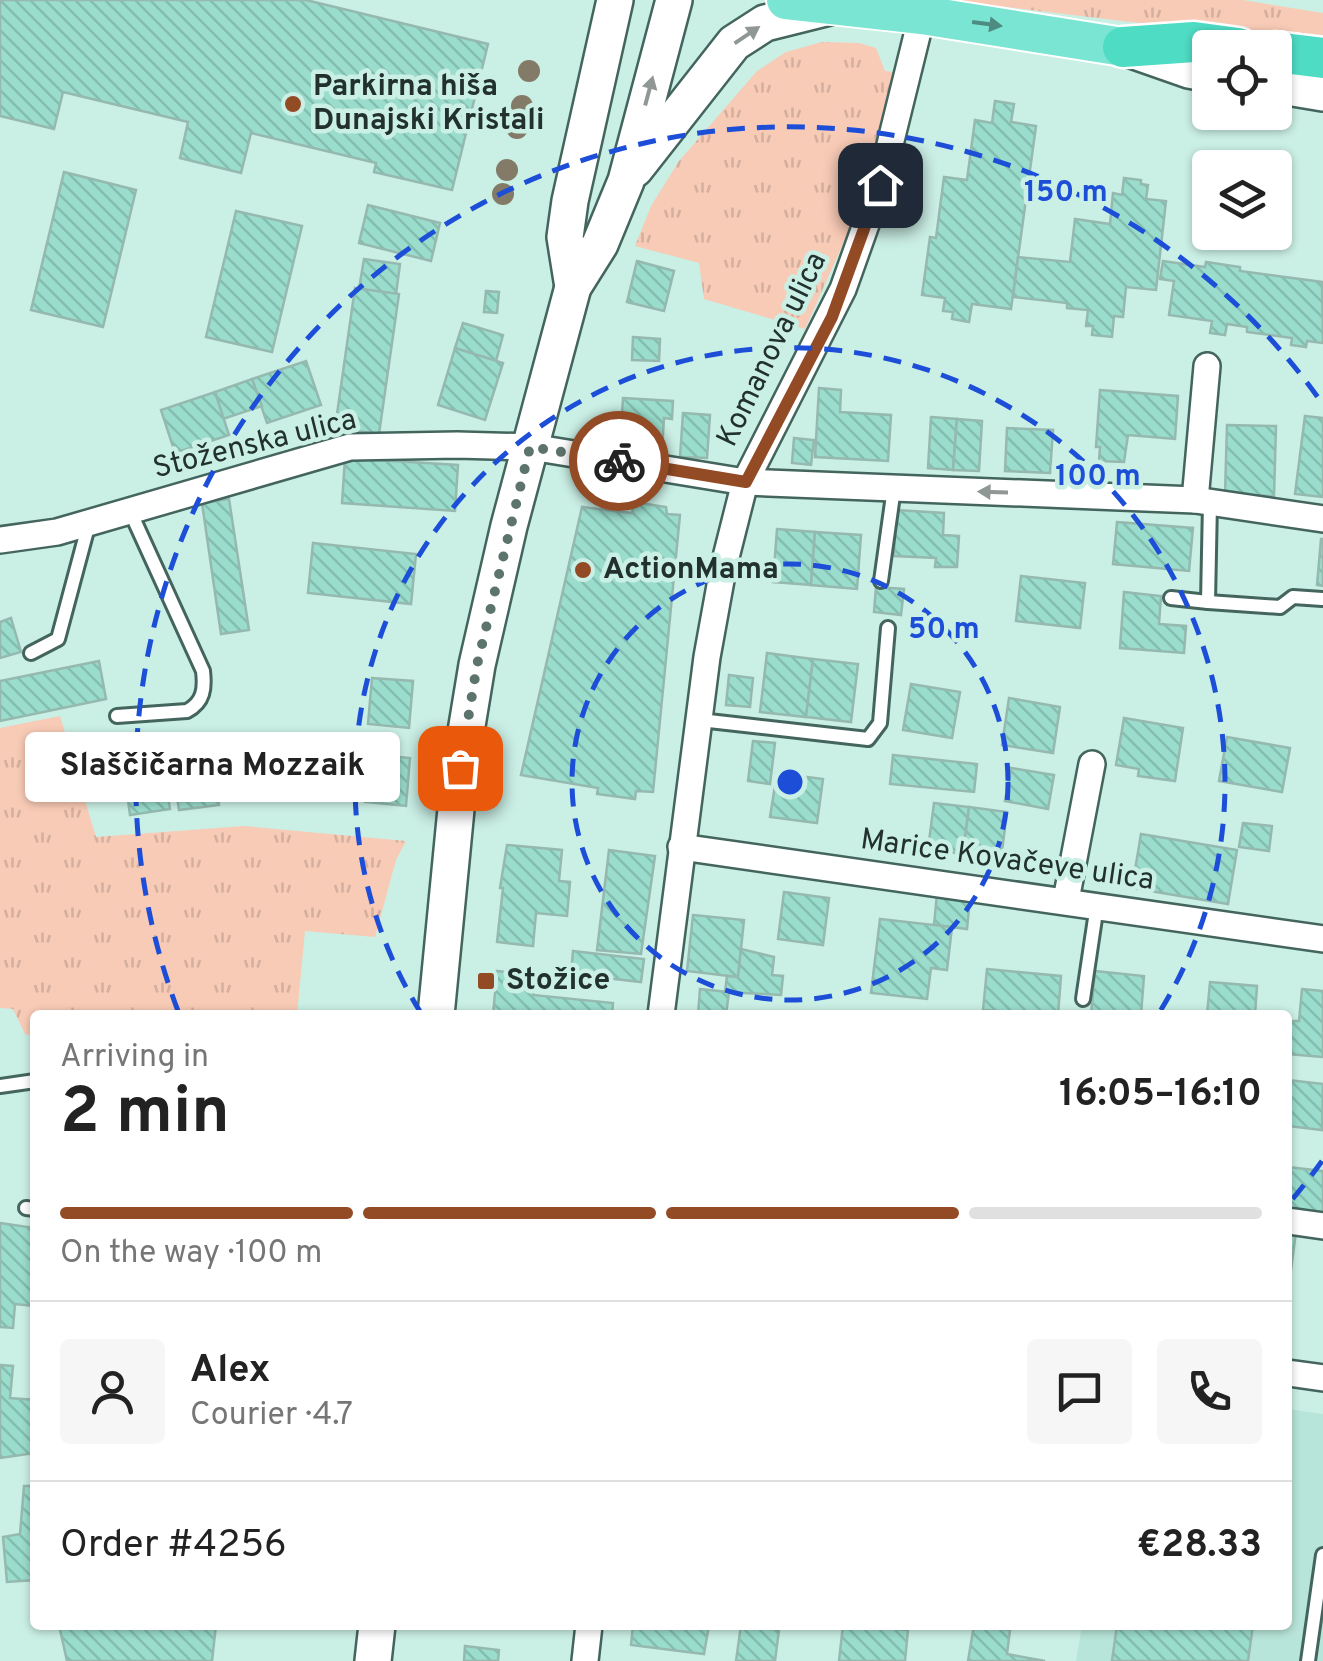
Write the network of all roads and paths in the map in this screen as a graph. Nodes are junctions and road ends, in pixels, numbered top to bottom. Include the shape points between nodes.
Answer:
1 (615, 0) edge
2 (674, 0) edge
3 (786, 0) edge
4 (834, 6) junction
5 (922, 15) junction
6 (1192, 42) edge
7 (1123, 46) junction
8 (1292, 54) edge
9 (1323, 58) edge
10 (1192, 71) edge
11 (1292, 88) edge
12 (1323, 93) edge
13 (626, 182) junction
14 (573, 287) junction
15 (1207, 366) dead end
16 (530, 447) junction
17 (746, 482) junction
18 (894, 488) junction
19 (1203, 502) junction
20 (130, 511) junction
21 (1323, 520) edge
22 (89, 523) junction
23 (0, 540) edge
24 (881, 581) dead end
25 (1171, 598) dead end
26 (1322, 599) edge
27 (1208, 602) junction
28 (888, 628) dead end
29 (31, 653) dead end
30 (117, 716) dead end
31 (700, 720) junction
32 (1092, 764) dead end
33 (682, 847) junction
34 (1066, 900) junction
35 (1096, 906) junction
36 (1323, 939) edge
37 (1083, 999) dead end
38 (436, 1010) edge
39 (662, 1010) edge
40 (30, 1082) edge
41 (0, 1086) edge
42 (1292, 1222) edge
43 (1323, 1226) edge
44 (1292, 1374) edge
45 (1323, 1378) edge
46 (1323, 1555) edge
47 (377, 1630) edge
48 (588, 1630) edge
49 (374, 1661) edge
50 (585, 1661) edge
51 (1308, 1661) edge

1 - 14 main road via 570,201 565,237
13 -> 2 main road
3 - 4 main road
4 - 5 main road
13 -> 4 main road via 734,43 764,24
5 -> 7 main road
5 - 17 street, Komanova ulica via 880,185 843,289
6 - 7 highway
7 - 10 main road
8 - 9 highway
11 - 12 main road
13 - 14 main road
14 - 16 main road
15 - 19 street
16 - 17 street, Stoženska ulica
16 - 20 street, Stoženska ulica via 350,447
16 - 38 main road via 477,665
17 - 18 street, Stoženska ulica
17 - 31 street, Komanova ulica via 723,568
19 -> 18 street, Stoženska ulica
18 - 24 lane
19 - 21 street, Stoženska ulica
19 - 27 lane
20 - 22 street, Stoženska ulica
20 - 30 lane via 205,690 187,711
22 - 23 street, Stoženska ulica
22 - 29 lane via 58,639
25 - 27 lane
26 - 27 lane via 1293,597 1280,607
28 - 31 lane via 880,723 868,739
31 - 33 street, Komanova ulica
32 - 34 street
33 - 34 street, Marice Kovačeve ulica
33 - 39 street, Komanova ulica
34 - 35 street, Marice Kovačeve ulica
35 - 36 street, Marice Kovačeve ulica
35 - 37 lane
40 - 41 lane
42 - 43 street
44 - 45 street
46 - 51 lane
47 - 49 main road
48 - 50 street

